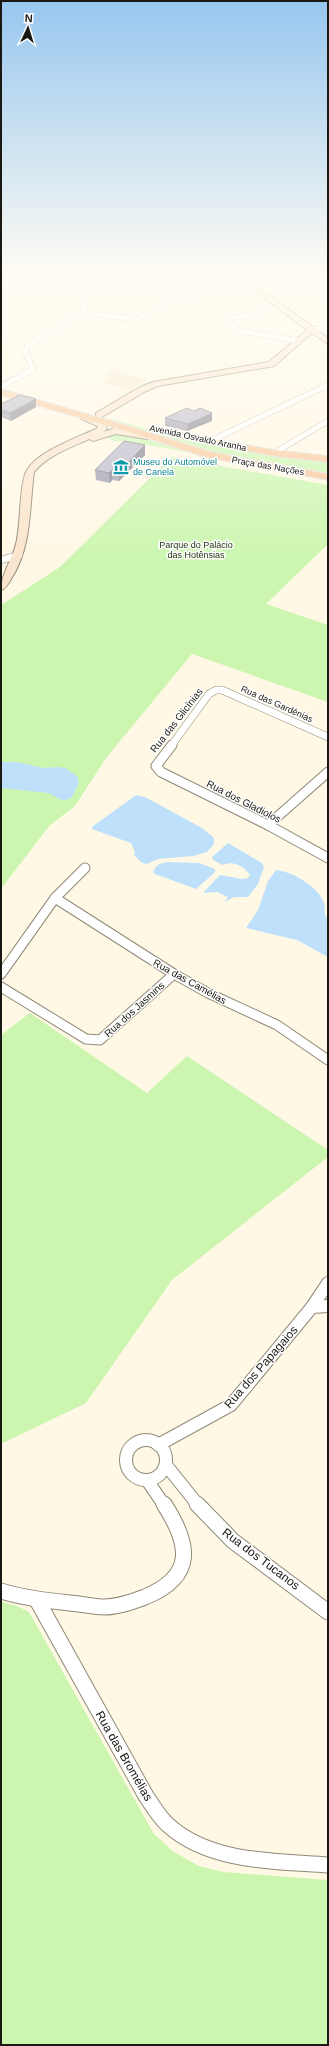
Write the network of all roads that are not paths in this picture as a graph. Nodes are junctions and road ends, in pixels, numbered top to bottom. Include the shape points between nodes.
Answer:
1 (29, 371) edge
2 (228, 371) edge
3 (328, 385) edge
4 (1, 387) edge
5 (1, 392) edge
6 (47, 405) junction
7 (99, 414) junction
8 (81, 415) junction
9 (328, 421) edge
10 (150, 436) junction
11 (208, 442) junction
12 (70, 445) junction
13 (274, 453) junction
14 (328, 459) edge
15 (325, 476) edge
16 (19, 555) junction
17 (1, 560) edge
18 (1, 586) edge
19 (218, 690) joint
20 (328, 738) edge
21 (156, 768) joint
22 (328, 772) edge
23 (268, 825) junction
24 (326, 855) edge
25 (85, 868) dead end
26 (55, 898) junction
27 (1, 974) edge
28 (174, 974) junction
29 (1, 987) edge
30 (328, 1060) edge
31 (328, 1283) edge
32 (328, 1306) edge
33 (312, 1307) junction
34 (158, 1445) junction
35 (166, 1466) junction
36 (147, 1480) junction
37 (1, 1592) edge
38 (37, 1600) junction
39 (328, 1612) edge
40 (328, 1865) edge

1 - 4 street
2 - 7 street via 156,384
3 - 11 street
4 - 7 main road, Avenida Osvaldo Aranha
5 - 6 main road, Praça das Nações
6 - 7 main road
6 - 8 main road, Praça das Nações
7 - 11 main road, Avenida Osvaldo Aranha
8 - 10 main road, Praça das Nações
8 - 12 street via 101,424 103,429
9 - 13 street
10 - 12 street via 116,432
10 - 15 main road, Praça das Nações via 209,455
11 - 13 main road, Avenida Osvaldo Aranha
12 - 16 street via 36,463 30,472 24,535
13 - 14 main road, Avenida Osvaldo Aranha
16 - 17 street
16 - 18 street
19 - 20 street, Rua das Gardênias
19 - 21 street, Rua das Glicínias via 209,694 157,762
21 - 23 street, Rua dos Gladiolos
22 - 23 street
23 - 24 street, Rua dos Gladiolos
25 - 26 street
26 - 27 street
26 - 28 street, Rua das Camélias
28 - 29 street, Rua dos Jasmins via 100,1040 92,1041
28 - 30 street, Rua das Camélias via 277,1025
31 - 33 street, Rua dos Papagaios
32 - 33 street
33 - 34 street, Rua dos Papagaios via 228,1408
34 - 35 street via 166,1454
34 - 36 street via 152,1442 139,1442 133,1445 126,1455 125,1461 129,1472 134,1477
35 - 36 street via 159,1475
35 - 39 street, Rua dos Tucanos via 211,1520 233,1540
36 - 38 street via 182,1542 184,1562 176,1579 167,1586 134,1601 105,1607
37 - 38 street
38 - 40 street, Rua das Bromélias via 146,1796 168,1825 195,1843 227,1854

